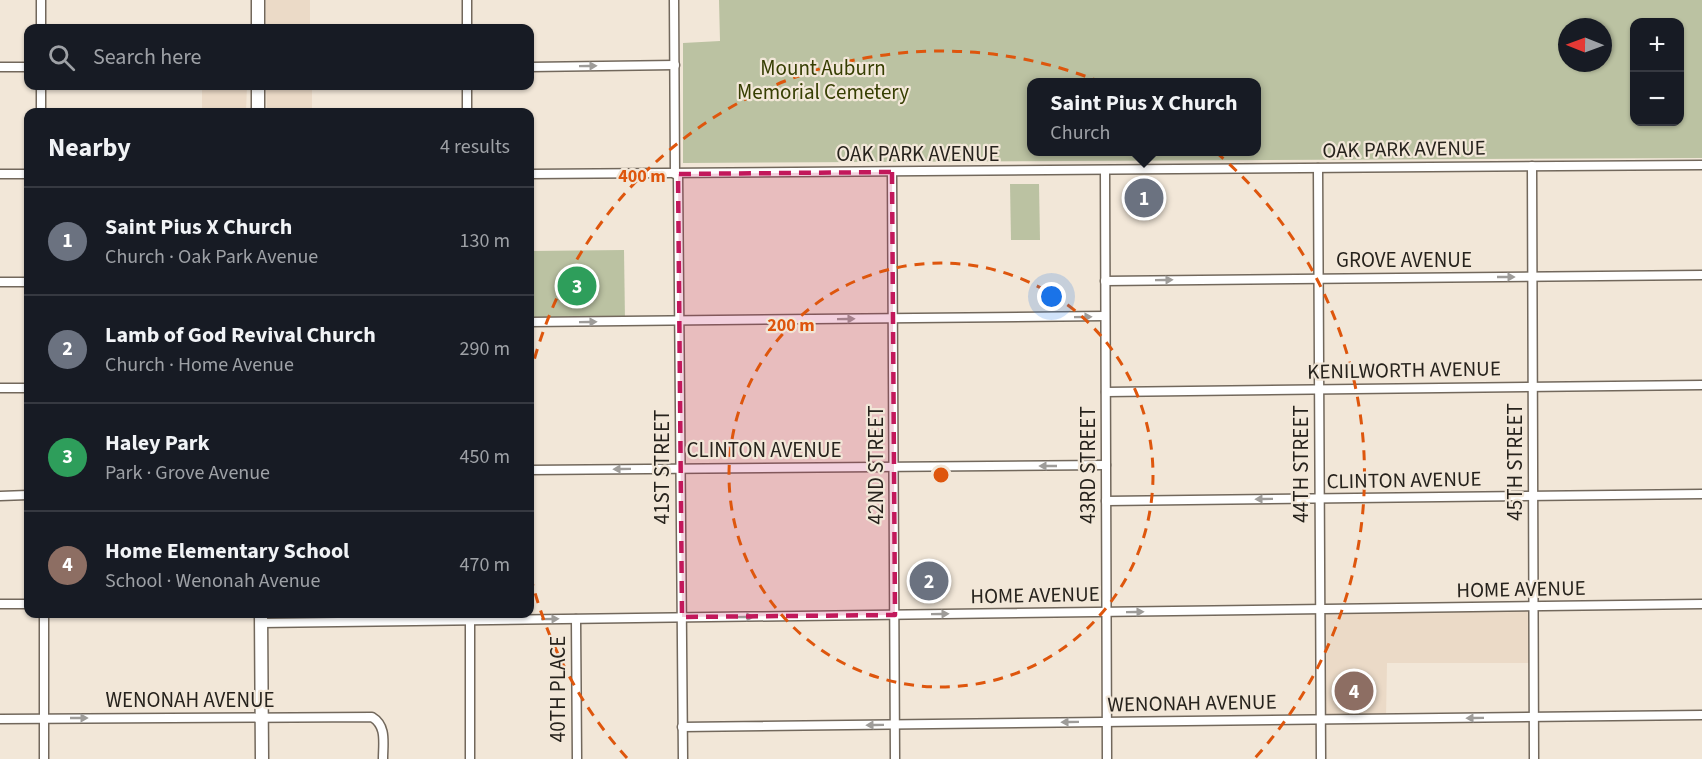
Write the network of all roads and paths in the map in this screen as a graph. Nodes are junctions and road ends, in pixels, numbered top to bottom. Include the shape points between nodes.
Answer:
1 (41, 0) edge
2 (258, 0) edge
3 (467, 0) edge
4 (674, 0) edge
5 (41, 24) edge
6 (258, 24) edge
7 (467, 24) edge
8 (675, 65) junction
9 (0, 67) edge
10 (24, 67) edge
11 (534, 67) edge
12 (41, 90) edge
13 (258, 90) edge
14 (467, 90) edge
15 (41, 108) edge
16 (258, 108) edge
17 (467, 108) edge
18 (1702, 165) edge
19 (1532, 166) junction
20 (1318, 168) junction
21 (1105, 171) junction
22 (892, 172) junction
23 (0, 174) edge
24 (24, 174) edge
25 (534, 174) edge
26 (677, 174) junction
27 (1702, 275) edge
28 (1532, 277) junction
29 (1319, 278) junction
30 (1105, 281) junction
31 (0, 282) edge
32 (24, 282) edge
33 (1106, 316) junction
34 (893, 319) junction
35 (679, 321) junction
36 (534, 322) edge
37 (1702, 385) edge
38 (1533, 387) junction
39 (0, 388) edge
40 (24, 388) edge
41 (1319, 389) junction
42 (1106, 392) junction
43 (1106, 465) junction
44 (894, 467) junction
45 (681, 469) junction
46 (534, 470) edge
47 (1702, 494) edge
48 (24, 495) edge
49 (0, 496) edge
50 (1533, 496) junction
51 (1320, 499) junction
52 (1106, 501) junction
53 (0, 604) edge
54 (24, 604) edge
55 (1702, 604) edge
56 (1533, 607) junction
57 (1320, 609) junction
58 (1107, 612) junction
59 (895, 615) junction
60 (682, 617) junction
61 (44, 618) edge
62 (261, 618) edge
63 (470, 618) edge
64 (523, 618) edge
65 (576, 619) junction
66 (1702, 715) edge
67 (261, 717) junction
68 (1533, 717) junction
69 (44, 718) junction
70 (0, 719) edge
71 (1320, 719) junction
72 (1107, 722) junction
73 (895, 724) junction
74 (682, 727) junction
75 (44, 759) edge
76 (262, 759) edge
77 (383, 759) edge
78 (470, 759) edge
79 (577, 759) edge
80 (682, 759) edge
81 (895, 759) edge
82 (1107, 759) edge
83 (1321, 759) edge
84 (1534, 759) edge

1 - 5 street
2 - 6 main road
3 - 7 street
4 - 8 street, 41ST STREET
11 -> 8 street
8 - 26 street, 41ST STREET
9 - 10 street
12 - 15 street
13 - 16 main road
14 - 17 street
18 - 19 street, OAK PARK AVENUE
19 - 20 street, OAK PARK AVENUE
19 - 28 street, 45TH STREET
20 - 21 street, OAK PARK AVENUE
20 - 29 street, 44TH STREET
21 - 22 street, OAK PARK AVENUE
21 - 30 street, 43RD STREET
22 - 26 street, OAK PARK AVENUE
22 - 34 street, 42ND STREET
23 - 24 street
25 - 26 street, OAK PARK AVENUE
26 - 35 street, 41ST STREET
27 - 28 street, GROVE AVENUE
29 -> 28 street, GROVE AVENUE
28 - 38 street, 45TH STREET
30 -> 29 street, GROVE AVENUE
29 - 41 street, 44TH STREET
30 - 33 street, 43RD STREET
31 - 32 street
34 -> 33 street
33 - 42 street, 43RD STREET
35 -> 34 street
34 - 44 street, 42ND STREET
36 -> 35 street
35 - 45 street, 41ST STREET
37 - 38 street, KENILWORTH AVENUE
38 - 41 street, KENILWORTH AVENUE
38 - 50 street, 45TH STREET
39 - 40 street
41 - 42 street, KENILWORTH AVENUE
41 - 51 street, 44TH STREET
42 - 43 street, 43RD STREET
43 -> 44 street, CLINTON AVENUE
43 - 52 street, 43RD STREET
44 - 45 street, CLINTON AVENUE
44 - 59 street, 42ND STREET
45 -> 46 street, CLINTON AVENUE
45 - 60 street, 41ST STREET
47 - 50 street, CLINTON AVENUE
48 - 49 street
50 - 51 street, CLINTON AVENUE
50 - 56 street, 45TH STREET
51 -> 52 street, CLINTON AVENUE
51 - 57 street, 44TH STREET
52 - 58 street, 43RD STREET
53 - 54 street
55 - 56 street, HOME AVENUE
56 - 57 street, HOME AVENUE
56 - 68 street, 45TH STREET
58 -> 57 street, HOME AVENUE
57 - 71 street, 44TH STREET
59 -> 58 street, HOME AVENUE
58 - 72 street, 43RD STREET
60 -> 59 street, HOME AVENUE
59 - 73 street, 42ND STREET
60 - 65 street, HOME AVENUE
60 - 74 street, 41ST STREET
61 - 69 street
62 - 67 main road
63 - 78 street
64 -> 65 street, HOME AVENUE
65 - 79 street, 40TH PLACE
66 - 68 street, WENONAH AVENUE
69 -> 67 street, WENONAH AVENUE
67 - 76 main road
67 - 77 street, WENONAH AVENUE via 372,717 383,729
68 -> 71 street, WENONAH AVENUE
68 - 84 street, 45TH STREET
69 - 70 street, WENONAH AVENUE
69 - 75 street
71 - 72 street, WENONAH AVENUE
71 - 83 street, 44TH STREET
72 -> 73 street, WENONAH AVENUE
72 - 82 street, 43RD STREET
73 -> 74 street, WENONAH AVENUE
73 - 81 street, 42ND STREET
74 - 80 street, 41ST STREET

